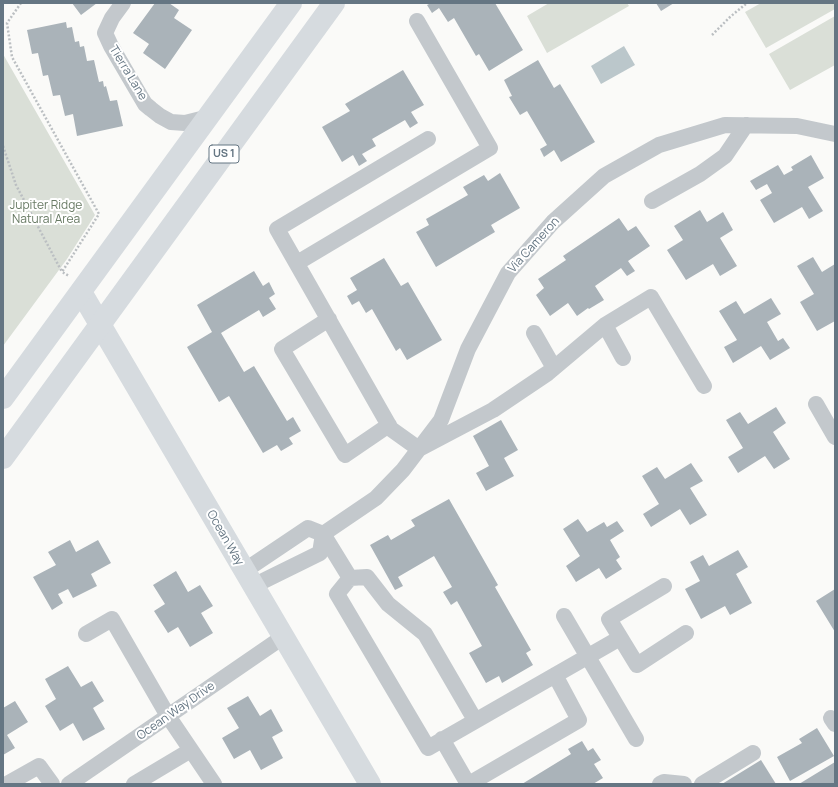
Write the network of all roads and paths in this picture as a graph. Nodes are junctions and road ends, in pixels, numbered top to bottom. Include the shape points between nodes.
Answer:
1 (21, 3) edge
2 (123, 3) edge
3 (292, 3) edge
4 (334, 3) edge
5 (747, 3) edge
6 (417, 21) dead end
7 (712, 35) dead end
8 (209, 117) junction
9 (746, 125) junction
10 (835, 134) edge
11 (428, 139) dead end
12 (3, 146) edge
13 (652, 201) dead end
14 (297, 263) junction
15 (62, 272) junction
16 (77, 286) junction
17 (329, 319) junction
18 (100, 324) junction
19 (605, 325) junction
20 (534, 333) dead end
21 (623, 358) dead end
22 (554, 368) junction
23 (704, 386) dead end
24 (3, 398) edge
25 (816, 404) dead end
26 (389, 426) junction
27 (835, 437) edge
28 (419, 449) junction
29 (3, 458) edge
30 (323, 534) junction
31 (249, 578) junction
32 (350, 578) junction
33 (664, 586) dead end
34 (564, 616) dead end
35 (686, 633) dead end
36 (86, 634) dead end
37 (283, 637) junction
38 (620, 638) junction
39 (587, 657) junction
40 (555, 675) junction
41 (168, 716) junction
42 (475, 720) junction
43 (442, 739) junction
44 (636, 739) dead end
45 (191, 750) junction
46 (753, 753) dead end
47 (7, 784) edge
48 (52, 784) edge
49 (69, 784) edge
50 (134, 784) edge
51 (214, 784) edge
52 (370, 784) edge
53 (469, 784) edge
54 (660, 784) edge
55 (683, 784) edge
56 (702, 784) edge

1 - 15 path via 7,23 12,57 99,214
2 - 8 street, Tierra Lane via 105,33 145,104 171,122 185,123
3 - 8 main road, US 1
4 - 18 main road, US 1
5 - 7 path
6 - 14 street via 490,148
8 - 16 main road, US 1
9 - 10 street, Via Cameron via 797,126
9 - 13 street via 725,156 700,174
9 - 28 street, Via Cameron via 725,125 659,146 604,176 553,222 508,273 468,349 441,420
11 - 14 street via 277,229
12 - 15 path via 16,185
14 - 17 street
15 - 16 path
16 - 18 main road, Ocean Way
16 - 24 main road, US 1
17 - 26 street
17 - 26 street via 282,348 346,455
18 - 29 main road, US 1
18 - 31 main road, Ocean Way
19 - 21 street
19 - 22 street
19 - 23 street via 651,296
20 - 22 street
22 - 28 street via 493,410
25 - 27 street
26 - 28 street
28 - 30 street, Via Cameron via 376,498
30 - 31 street via 308,528
30 - 31 street via 320,553
30 - 32 street
31 - 37 main road, Ocean Way
32 - 42 street via 367,577 388,604 425,634
32 - 43 street via 337,594 428,748
33 - 38 street via 609,619
34 - 39 street
35 - 38 street via 637,665
36 - 41 street via 112,619
37 - 41 street, Ocean Way Drive
37 - 52 main road, Ocean Way
38 - 39 street
39 - 40 street
39 - 44 street
40 - 42 street
40 - 53 street via 579,720
41 - 45 street
41 - 49 street, Ocean Way Drive
42 - 43 street
43 - 53 street
45 - 50 street
45 - 51 street
46 - 56 street
47 - 48 street via 39,766
54 - 55 street

